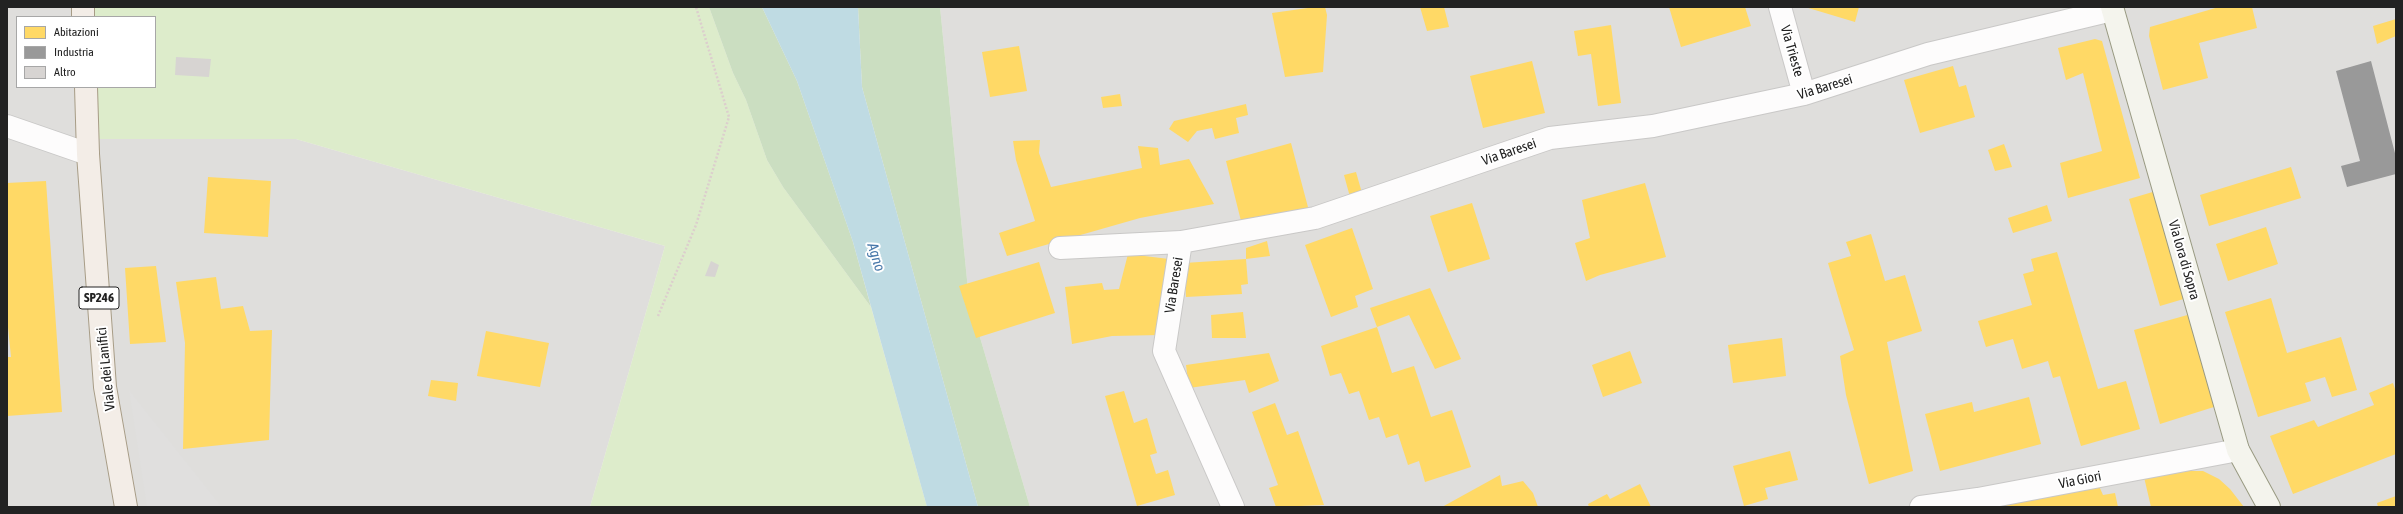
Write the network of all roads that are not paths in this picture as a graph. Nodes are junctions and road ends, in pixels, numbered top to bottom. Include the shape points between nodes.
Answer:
1 (1780, 7) edge
2 (2112, 9) edge
3 (86, 88) edge
4 (1804, 94) junction
5 (7, 126) edge
6 (88, 154) junction
7 (1181, 242) junction
8 (1060, 248) dead end
9 (2238, 450) junction
10 (126, 507) edge
11 (1233, 507) edge
12 (1921, 507) edge
13 (2269, 507) edge

1 - 4 street, Via Trieste
2 - 4 street, Via Baresei via 1928,54
2 - 9 street, Via lora di Sopra
3 - 6 main road, Viale dei Lanifici / SP246
4 - 7 street, Via Baresei via 1653,126 1550,138 1315,218
5 - 6 street
6 - 10 main road, Viale dei Lanifici / SP246 via 105,387
7 - 8 street
7 - 11 street, Via Baresei via 1164,351
9 - 12 street, Via Giori via 1978,499
9 - 13 street, Via lora di Sopra

